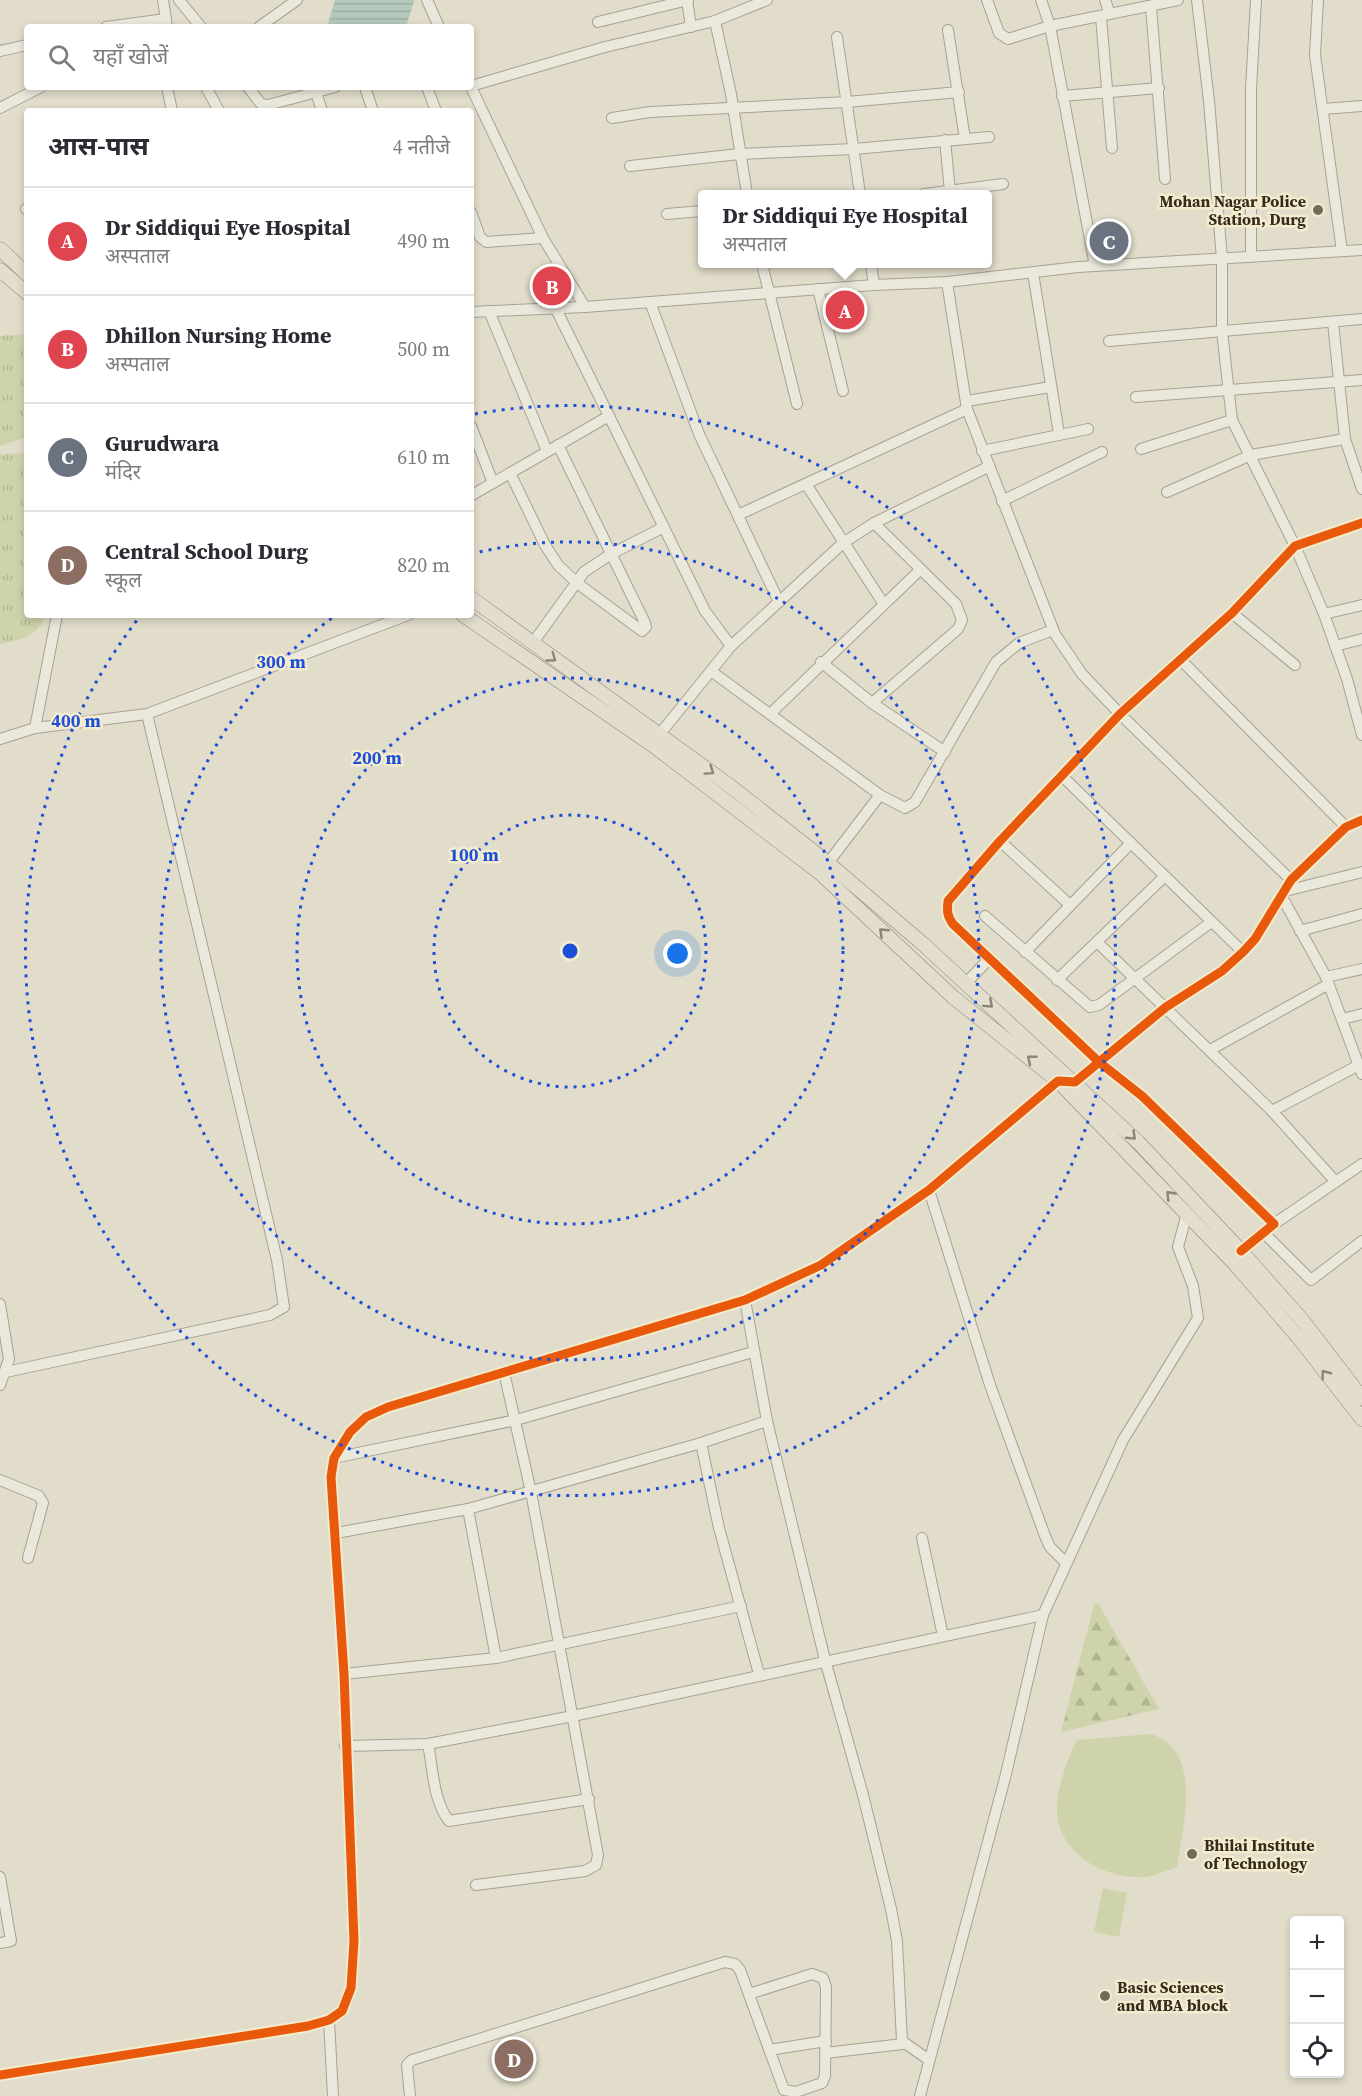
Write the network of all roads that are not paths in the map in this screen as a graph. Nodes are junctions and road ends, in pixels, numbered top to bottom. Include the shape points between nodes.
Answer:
1 (163, 0) edge
2 (178, 0) edge
3 (297, 0) edge
4 (427, 0) edge
5 (629, 0) edge
6 (687, 0) edge
7 (767, 0) edge
8 (987, 0) edge
9 (1041, 0) edge
10 (1105, 0) edge
11 (1178, 0) edge
12 (1197, 0) edge
13 (1318, 0) edge
14 (1253, 3) edge
15 (652, 4) edge
16 (1157, 4) edge
17 (631, 13) junction
18 (1106, 16) junction
19 (715, 21) junction
20 (598, 22) dead end
21 (167, 23) edge
22 (152, 24) edge
23 (198, 24) edge
24 (263, 24) edge
25 (438, 24) edge
26 (1050, 26) junction
27 (691, 27) junction
28 (948, 30) dead end
29 (837, 37) dead end
30 (24, 46) edge
31 (0, 51) edge
32 (474, 85) edge
33 (1159, 88) junction
34 (35, 90) edge
35 (168, 90) edge
36 (208, 90) edge
37 (250, 90) edge
38 (324, 90) edge
39 (366, 90) edge
40 (428, 90) edge
41 (473, 90) edge
42 (316, 92) junction
43 (959, 92) junction
44 (1108, 92) junction
45 (1062, 96) junction
46 (846, 102) junction
47 (291, 106) edge
48 (1362, 106) edge
49 (0, 108) edge
50 (171, 108) edge
51 (217, 108) edge
52 (321, 108) edge
53 (372, 108) edge
54 (435, 108) edge
55 (733, 109) junction
56 (1323, 109) junction
57 (612, 118) dead end
58 (989, 137) dead end
59 (965, 139) junction
60 (945, 140) junction
61 (1112, 148) dead end
62 (854, 149) junction
63 (740, 154) junction
64 (630, 166) dead end
65 (1165, 179) dead end
66 (1003, 184) dead end
67 (746, 190) edge
68 (859, 190) edge
69 (950, 190) edge
70 (963, 190) edge
71 (698, 211) edge
72 (667, 214) dead end
73 (474, 220) edge
74 (543, 238) junction
75 (0, 249) edge
76 (1362, 250) edge
77 (1342, 251) junction
78 (1251, 257) junction
79 (1222, 259) junction
80 (1095, 266) junction
81 (763, 268) edge
82 (872, 268) edge
83 (0, 270) edge
84 (24, 271) edge
85 (1033, 273) junction
86 (947, 282) junction
87 (874, 285) junction
88 (818, 289) junction
89 (24, 290) edge
90 (769, 293) junction
91 (650, 302) junction
92 (555, 307) junction
93 (585, 307) junction
94 (489, 311) junction
95 (474, 312) edge
96 (1362, 319) edge
97 (1334, 322) junction
98 (1222, 331) junction
99 (1109, 341) dead end
100 (1362, 380) edge
101 (1338, 382) junction
102 (1050, 387) junction
103 (1226, 389) junction
104 (843, 391) dead end
105 (1136, 397) dead end
106 (797, 404) dead end
107 (967, 405) junction
108 (609, 416) junction
109 (1232, 420) junction
110 (1088, 429) dead end
111 (474, 434) edge
112 (1059, 434) junction
113 (1345, 440) junction
114 (558, 445) junction
115 (1141, 449) dead end
116 (982, 450) junction
117 (547, 451) junction
118 (1102, 452) dead end
119 (1251, 455) junction
120 (988, 467) junction
121 (510, 473) junction
122 (493, 483) junction
123 (806, 484) junction
124 (1362, 489) edge
125 (1167, 492) dead end
126 (474, 494) edge
127 (1002, 501) junction
128 (738, 515) junction
129 (874, 523) junction
130 (1362, 523) edge
131 (664, 527) junction
132 (843, 543) junction
133 (1295, 546) junction
134 (611, 554) junction
135 (920, 570) junction
136 (577, 583) junction
137 (474, 600) edge
138 (779, 602) junction
139 (883, 603) junction
140 (1362, 604) edge
141 (1232, 613) junction
142 (1324, 614) junction
143 (56, 618) edge
144 (400, 618) edge
145 (467, 618) edge
146 (1054, 632) junction
147 (1362, 639) edge
148 (532, 644) junction
149 (731, 646) junction
150 (1335, 646) junction
151 (1181, 660) junction
152 (821, 662) junction
153 (1295, 665) dead end
154 (711, 671) junction
155 (872, 703) junction
156 (147, 714) junction
157 (770, 714) junction
158 (1120, 714) junction
159 (35, 728) junction
160 (1361, 729) edge
161 (659, 735) junction
162 (0, 739) edge
163 (945, 752) junction
164 (1062, 776) junction
165 (880, 795) junction
166 (1362, 820) edge
167 (1346, 827) junction
168 (1000, 841) junction
169 (1131, 843) junction
170 (828, 862) junction
171 (1362, 872) edge
172 (1164, 878) junction
173 (1291, 880) junction
174 (1284, 894) junction
175 (1070, 905) junction
176 (1362, 914) edge
177 (985, 916) dead end
178 (1210, 922) junction
179 (1300, 931) junction
180 (1097, 942) junction
181 (1025, 952) junction
182 (1243, 952) junction
183 (983, 965) junction
184 (1362, 969) edge
185 (1135, 977) junction
186 (1057, 980) junction
187 (1326, 981) junction
188 (966, 983) junction
189 (1166, 1007) junction
190 (1362, 1014) edge
191 (1342, 1019) junction
192 (1358, 1048) edge
193 (1210, 1050) junction
194 (1099, 1062) junction
195 (1360, 1069) edge
196 (1058, 1081) junction
197 (1075, 1082) junction
198 (1272, 1111) junction
199 (1362, 1164) edge
200 (1335, 1181) junction
201 (928, 1190) junction
202 (1187, 1213) junction
203 (1274, 1224) junction
204 (1264, 1233) junction
205 (1362, 1241) edge
206 (1241, 1251) junction
207 (745, 1299) junction
208 (0, 1304) edge
209 (753, 1352) junction
210 (6, 1372) junction
211 (504, 1372) junction
212 (0, 1385) edge
213 (1362, 1398) edge
214 (516, 1419) junction
215 (1362, 1419) edge
216 (768, 1421) junction
217 (702, 1443) junction
218 (334, 1458) junction
219 (0, 1479) edge
220 (531, 1492) junction
221 (468, 1509) junction
222 (336, 1533) junction
223 (922, 1538) dead end
224 (28, 1558) dead end
225 (1066, 1563) junction
226 (741, 1606) junction
227 (1043, 1615) junction
228 (943, 1636) junction
229 (558, 1645) junction
230 (496, 1658) junction
231 (825, 1660) junction
232 (344, 1674) junction
233 (759, 1674) junction
234 (573, 1716) junction
235 (428, 1744) junction
236 (345, 1746) junction
237 (589, 1799) junction
238 (0, 1877) edge
239 (476, 1885) dead end
240 (0, 1943) edge
241 (749, 1994) junction
242 (329, 2020) junction
243 (826, 2041) junction
244 (903, 2044) junction
245 (769, 2050) junction
246 (825, 2053) junction
247 (929, 2060) junction
248 (0, 2075) edge
249 (333, 2096) edge
250 (410, 2096) edge
251 (920, 2096) edge

1 - 21 street
2 - 23 street
3 - 24 street
4 - 25 street
5 - 17 street
6 - 15 street
6 - 27 street
7 - 19 street
8 - 26 street via 1002,37 1014,38
9 - 26 street
10 - 18 street
11 - 16 street
12 - 79 street
13 - 56 street via 1315,55
14 - 78 street
15 - 17 street
16 - 18 street
16 - 33 street
17 - 20 street
18 - 26 street
18 - 44 street
19 - 27 street
19 - 55 street
21 - 22 street
26 - 45 street
27 - 32 street
28 - 43 street
29 - 46 street
30 - 31 street
33 - 44 street
33 - 65 street
34 - 49 street
35 - 50 street
36 - 51 street
37 - 47 street via 261,104
38 - 42 street
39 - 53 street
40 - 54 street
41 - 74 street
42 - 47 street
42 - 52 street
43 - 46 street
43 - 59 street
44 - 45 street
44 - 61 street
45 - 80 street
46 - 55 street
46 - 62 street
48 - 56 street
55 - 57 street via 650,111
55 - 63 street
56 - 77 street
58 - 59 street
59 - 60 street
60 - 62 street
60 - 69 street
62 - 63 street
62 - 68 street
63 - 64 street
63 - 67 street
66 - 70 street
71 - 72 street
73 - 74 street via 486,243
74 - 93 street
75 - 84 main road
76 - 77 street
77 - 78 street
78 - 79 street
79 - 80 street
79 - 98 street
80 - 85 street
81 - 90 street
82 - 87 street
83 - 89 main road
85 - 86 street
85 - 102 street
86 - 87 street
86 - 107 street
87 - 88 street
88 - 90 street
88 - 104 street
90 - 91 street
90 - 106 street
91 - 93 street
91 - 128 street via 699,434
92 - 93 street
92 - 94 street
92 - 108 street
94 - 95 street
94 - 117 street
96 - 97 street
97 - 98 street
97 - 101 street
98 - 99 street
98 - 103 street
100 - 101 street
101 - 103 street
101 - 113 street
102 - 107 street
102 - 112 street
103 - 105 street
103 - 109 street
107 - 116 street
107 - 123 street
108 - 114 street
108 - 131 street
109 - 115 street
109 - 119 street
110 - 112 street
111 - 122 street
112 - 116 street
113 - 119 street
113 - 124 street
114 - 117 street
114 - 134 street
116 - 120 street
117 - 121 street
118 - 127 street
119 - 125 street
119 - 133 street
120 - 127 street
120 - 129 street
121 - 122 street
121 - 136 street via 545,545
122 - 126 street
123 - 128 street
123 - 132 street
127 - 146 street
128 - 138 street
129 - 132 street
129 - 135 street
130 - 133 street
131 - 134 street
131 - 149 street via 705,611
132 - 138 street
132 - 139 street
133 - 141 street
133 - 142 street
134 - 136 street via 584,572
134 - 136 street via 645,629 638,630
135 - 139 street
135 - 155 street via 956,604 961,624
136 - 148 street
137 - 148 main road
138 - 149 street
139 - 152 street
140 - 142 street
141 - 151 street
141 - 153 street
142 - 150 street
143 - 159 street
144 - 156 street
196 -> 145 main road via 953,997 820,873 654,746
146 - 158 street via 1082,674
146 - 163 street via 1019,643 996,662
147 - 150 street
148 -> 161 main road
149 - 154 street
150 - 160 street
151 - 158 street
151 - 167 street
152 - 155 street
152 - 157 street
154 - 157 street
154 - 161 street
155 - 163 street
156 - 159 street
156 - 210 street via 277,1260 284,1307 270,1316
157 - 165 street
158 - 164 street
158 - 173 street
159 - 162 street
161 -> 170 main road
163 - 165 street via 911,806 900,807
164 - 168 street
164 - 169 street
165 - 170 street
166 - 167 street
167 - 173 street
168 - 175 street
168 - 183 street via 948,901 947,908 947,916
169 - 172 street
169 - 175 street
170 - 188 main road
171 - 174 street
172 - 178 street
172 - 180 street
173 - 174 street
174 - 179 street
174 - 182 street
175 - 181 street
176 - 179 street
177 - 181 street
178 - 182 street
178 - 185 street
179 - 187 street
180 - 185 street
180 - 186 street
181 - 186 street
182 - 189 street
183 - 188 street
183 - 194 street
184 - 187 street
185 - 186 street via 1099,1005 1090,1007
185 - 189 street
187 - 191 street
187 - 193 street
188 -> 197 main road
189 - 193 street
189 - 194 street
190 - 191 street
191 - 192 street
192 - 195 street
193 - 198 street
194 - 197 street
194 - 203 street via 1142,1096
195 - 198 street
196 - 197 street
196 - 201 street
202 -> 196 main road
197 -> 206 main road
198 - 200 street
199 - 200 street
200 - 203 street
201 - 207 street via 821,1265
201 - 225 street via 990,1385 1045,1536
215 -> 202 main road via 1298,1337
202 - 225 street via 1178,1247 1193,1286 1198,1318 1123,1440
203 - 204 street
204 - 205 street via 1311,1280
204 - 206 street
206 - 213 main road via 1303,1321
207 - 209 street
207 - 211 street
208 - 210 street via 7,1336
209 - 214 street
209 - 216 street
210 - 212 street
211 - 214 street
211 - 218 street via 421,1395 366,1417 350,1432
214 - 218 street
214 - 220 street
216 - 217 street
216 - 231 street
217 - 220 street
217 - 226 street via 719,1528
218 - 222 street via 331,1477
219 - 224 street via 39,1496 43,1503
220 - 221 street
220 - 229 street
221 - 222 street
221 - 230 street
222 - 232 street
223 - 228 street
225 - 227 street
226 - 229 street
226 - 233 street
227 - 228 street
227 - 247 street via 1002,1789
228 - 231 street
229 - 230 street
229 - 234 street
230 - 232 street
231 - 233 street
231 - 244 street via 895,1930
232 - 236 street
233 - 234 street
234 - 235 street
234 - 237 street
235 - 236 street
235 - 237 street via 442,1814 449,1821
236 - 242 street via 354,1941 351,1988 342,2011
237 - 239 street via 598,1855 591,1869
238 - 240 street via 11,1941
241 - 243 street via 812,1974 820,1975 826,1987
241 - 245 street
241 - 250 street via 735,1964 718,1963 412,2060 407,2065
242 - 248 street
242 - 249 street
243 - 245 street
243 - 246 street
244 - 246 street
244 - 247 street
245 - 246 street via 782,2086 791,2092 822,2083
247 - 251 street

